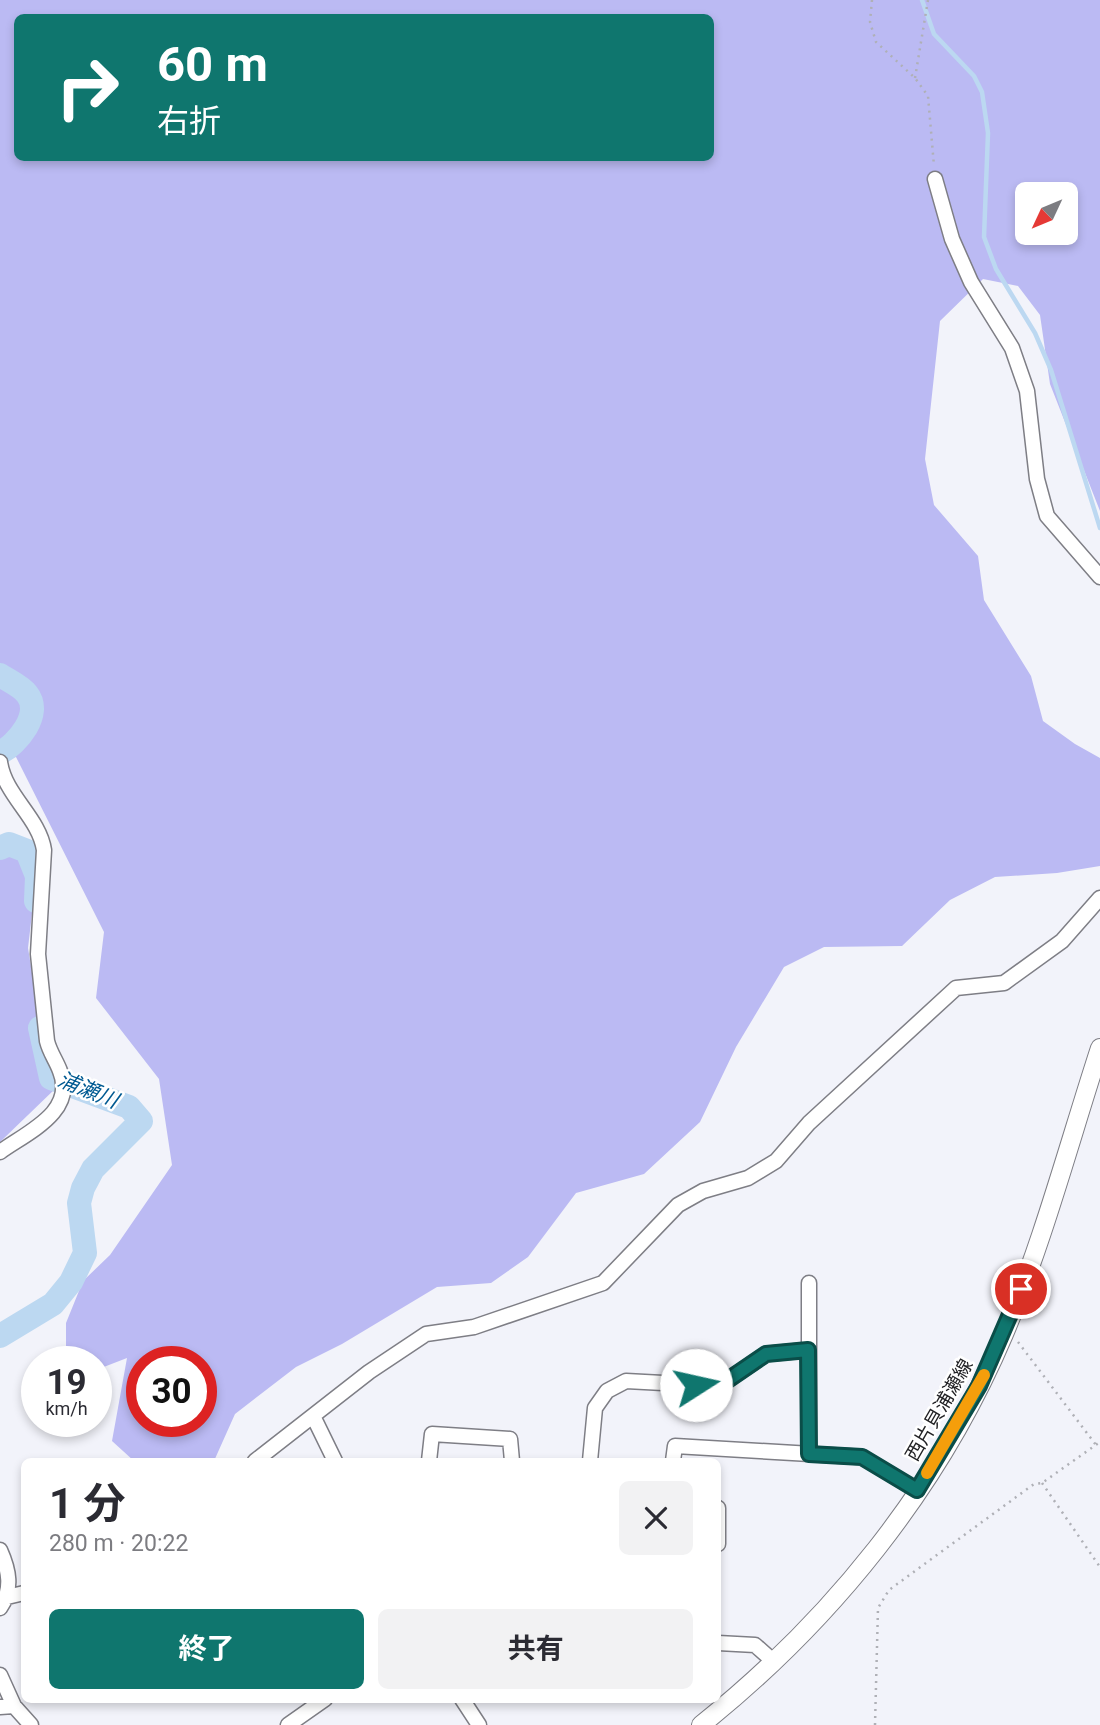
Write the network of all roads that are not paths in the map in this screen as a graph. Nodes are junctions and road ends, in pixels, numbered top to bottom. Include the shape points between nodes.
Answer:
1 (935, 178) road end
2 (1100, 577) edge
3 (0, 762) edge
4 (1100, 898) edge
5 (1100, 1048) edge
6 (0, 1152) edge
7 (809, 1283) dead end
8 (808, 1350) junction
9 (314, 1418) junction
10 (809, 1454) junction
11 (259, 1458) edge
12 (334, 1458) edge
13 (429, 1458) edge
14 (512, 1458) edge
15 (590, 1458) edge
16 (674, 1458) edge
17 (917, 1490) junction
18 (0, 1550) edge
19 (21, 1594) edge
20 (4, 1602) edge
21 (721, 1643) edge
22 (773, 1661) junction
23 (0, 1675) edge
24 (319, 1703) edge
25 (465, 1703) edge
26 (7, 1706) edge
27 (31, 1725) edge
28 (288, 1725) edge
29 (479, 1725) edge
30 (701, 1725) edge

1 - 2 street via 952,239 1012,348 1027,391 1037,479 1047,516
3 - 6 street via 5,781 42,836 38,954 47,1041 64,1090 47,1120
4 - 9 street via 1062,941 1004,983 956,988 810,1123 776,1161 748,1178 703,1191 678,1205 603,1283 474,1326 426,1334 369,1372
5 - 17 main road, 西片貝浦瀬線 via 1031,1265 1003,1336
7 - 8 street
8 - 10 street
8 - 15 street via 766,1354 719,1386 626,1381 607,1391 595,1408
9 - 11 street
9 - 12 street
10 - 16 street via 676,1446
10 - 17 street via 862,1457
13 - 14 street via 432,1434 510,1439
17 - 22 main road, 西片貝浦瀬線 via 848,1586
18 - 20 street via 9,1578
19 - 20 street
21 - 22 street via 755,1646
22 - 30 main road, 西片貝浦瀬線
23 - 26 street
24 - 28 street
25 - 29 street
26 - 27 street

